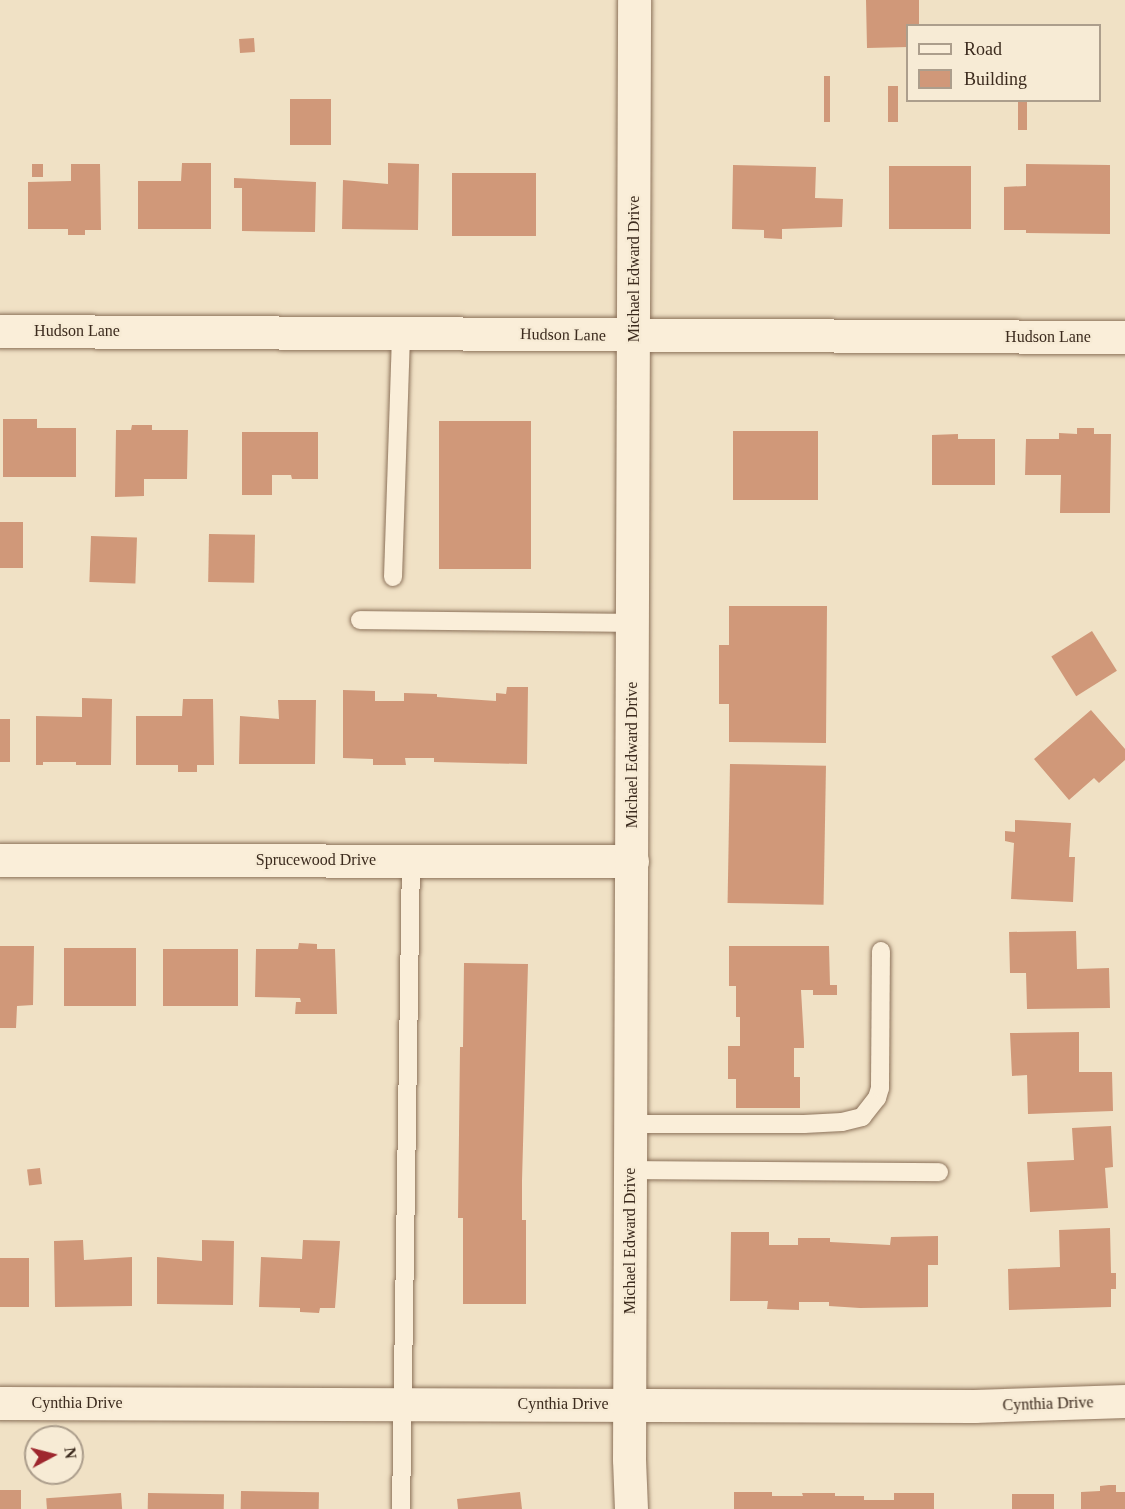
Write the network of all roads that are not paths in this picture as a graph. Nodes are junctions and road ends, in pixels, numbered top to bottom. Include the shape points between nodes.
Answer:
1 (634, 0) edge
2 (0, 331) edge
3 (401, 333) junction
4 (634, 336) junction
5 (1125, 337) edge
6 (393, 577) dead end
7 (360, 620) dead end
8 (633, 623) junction
9 (0, 860) edge
10 (411, 860) junction
11 (632, 861) junction
12 (881, 951) dead end
13 (631, 1124) junction
14 (630, 1170) junction
15 (939, 1172) dead end
16 (1125, 1401) edge
17 (0, 1403) edge
18 (401, 1404) junction
19 (630, 1404) junction
20 (400, 1509) edge
21 (631, 1509) edge

1 - 4 street, Michael Edward Drive
2 - 3 street, Hudson Lane
3 - 4 street, Hudson Lane
3 - 6 lane
4 - 5 street, Hudson Lane
4 - 8 street, Michael Edward Drive
7 - 8 lane
8 - 11 street, Michael Edward Drive
9 - 10 street, Sprucewood Drive
10 - 11 street, Sprucewood Drive
10 - 18 lane
11 - 13 street, Michael Edward Drive
12 - 13 lane via 880,1088 862,1117 804,1124
13 - 14 street, Michael Edward Drive
14 - 15 lane
14 - 19 street, Michael Edward Drive
16 - 19 street, Cynthia Drive via 974,1406
17 - 18 street, Cynthia Drive
18 - 19 street, Cynthia Drive
18 - 20 lane
19 - 21 street, Michael Edward Drive

